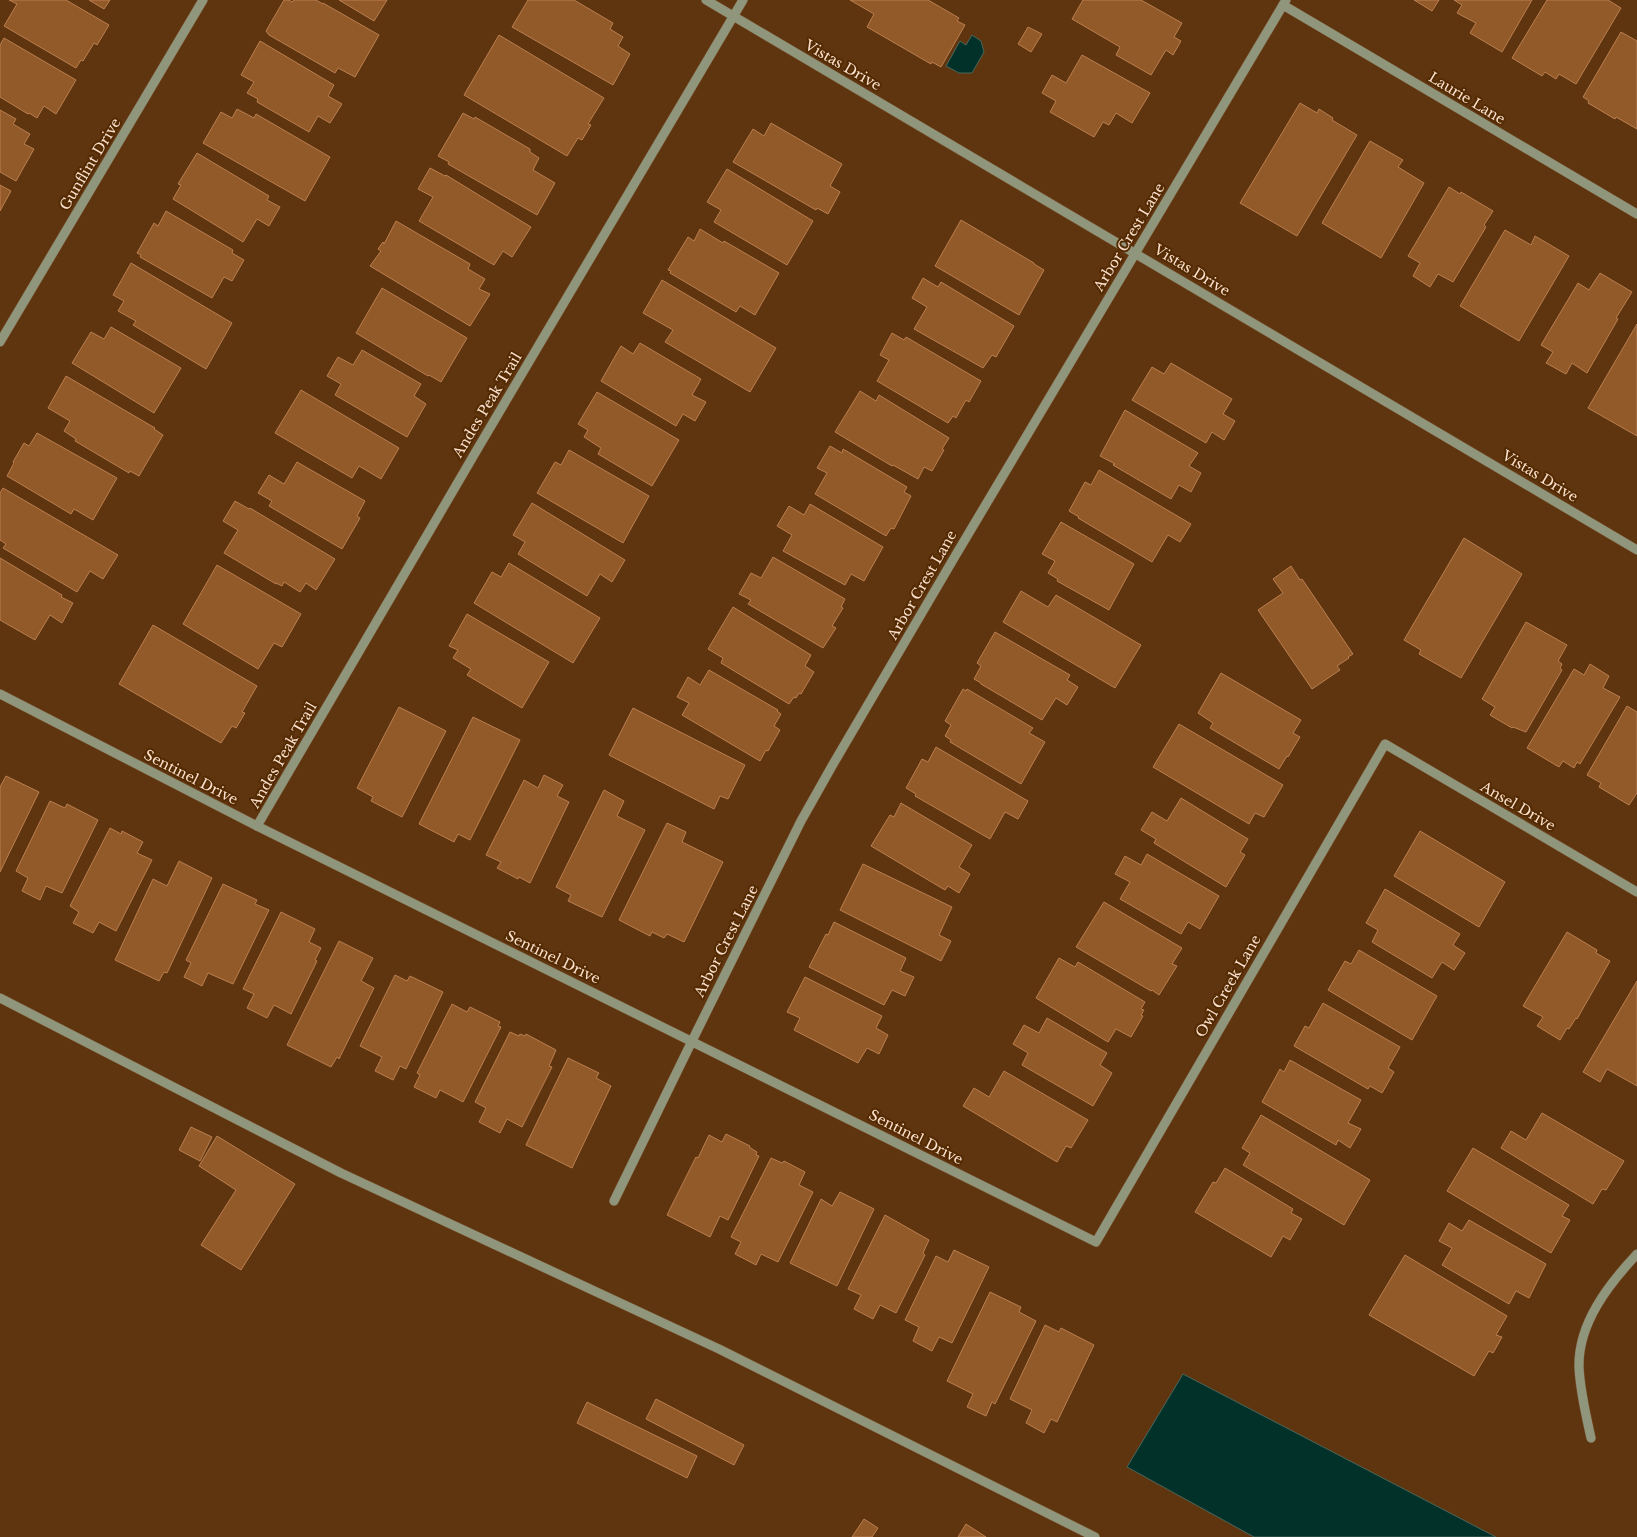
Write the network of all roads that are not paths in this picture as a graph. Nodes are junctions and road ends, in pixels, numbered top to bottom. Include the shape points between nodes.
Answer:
1 (203, 0) edge
2 (706, 0) edge
3 (743, 0) edge
4 (1284, 3) edge
5 (734, 17) junction
6 (1637, 214) edge
7 (1136, 253) junction
8 (0, 342) edge
9 (1637, 550) edge
10 (0, 694) edge
11 (1385, 744) joint
12 (257, 826) junction
13 (1637, 892) edge
14 (0, 998) edge
15 (692, 1040) junction
16 (614, 1201) dead end
17 (1096, 1242) joint
18 (1637, 1254) edge
19 (1590, 1438) dead end
20 (1094, 1537) edge

1 - 8 street, Gunflint Drive
2 - 5 street, Vistas Drive
3 - 5 street, Andes Peak Trail
4 - 6 street, Laurie Lane
4 - 7 street, Arbor Crest Lane
5 - 7 street, Vistas Drive
5 - 12 street, Andes Peak Trail
7 - 9 street, Vistas Drive
7 - 15 street, Arbor Crest Lane via 832,766
10 - 12 street, Sentinel Drive
11 - 13 street, Ansel Drive
11 - 17 street, Owl Creek Lane
12 - 15 street, Sentinel Drive
14 - 20 street via 342,1173 719,1350
15 - 16 street, Arbor Crest Lane
15 - 17 street, Sentinel Drive
18 - 19 street via 1601,1298 1583,1336 1579,1365

